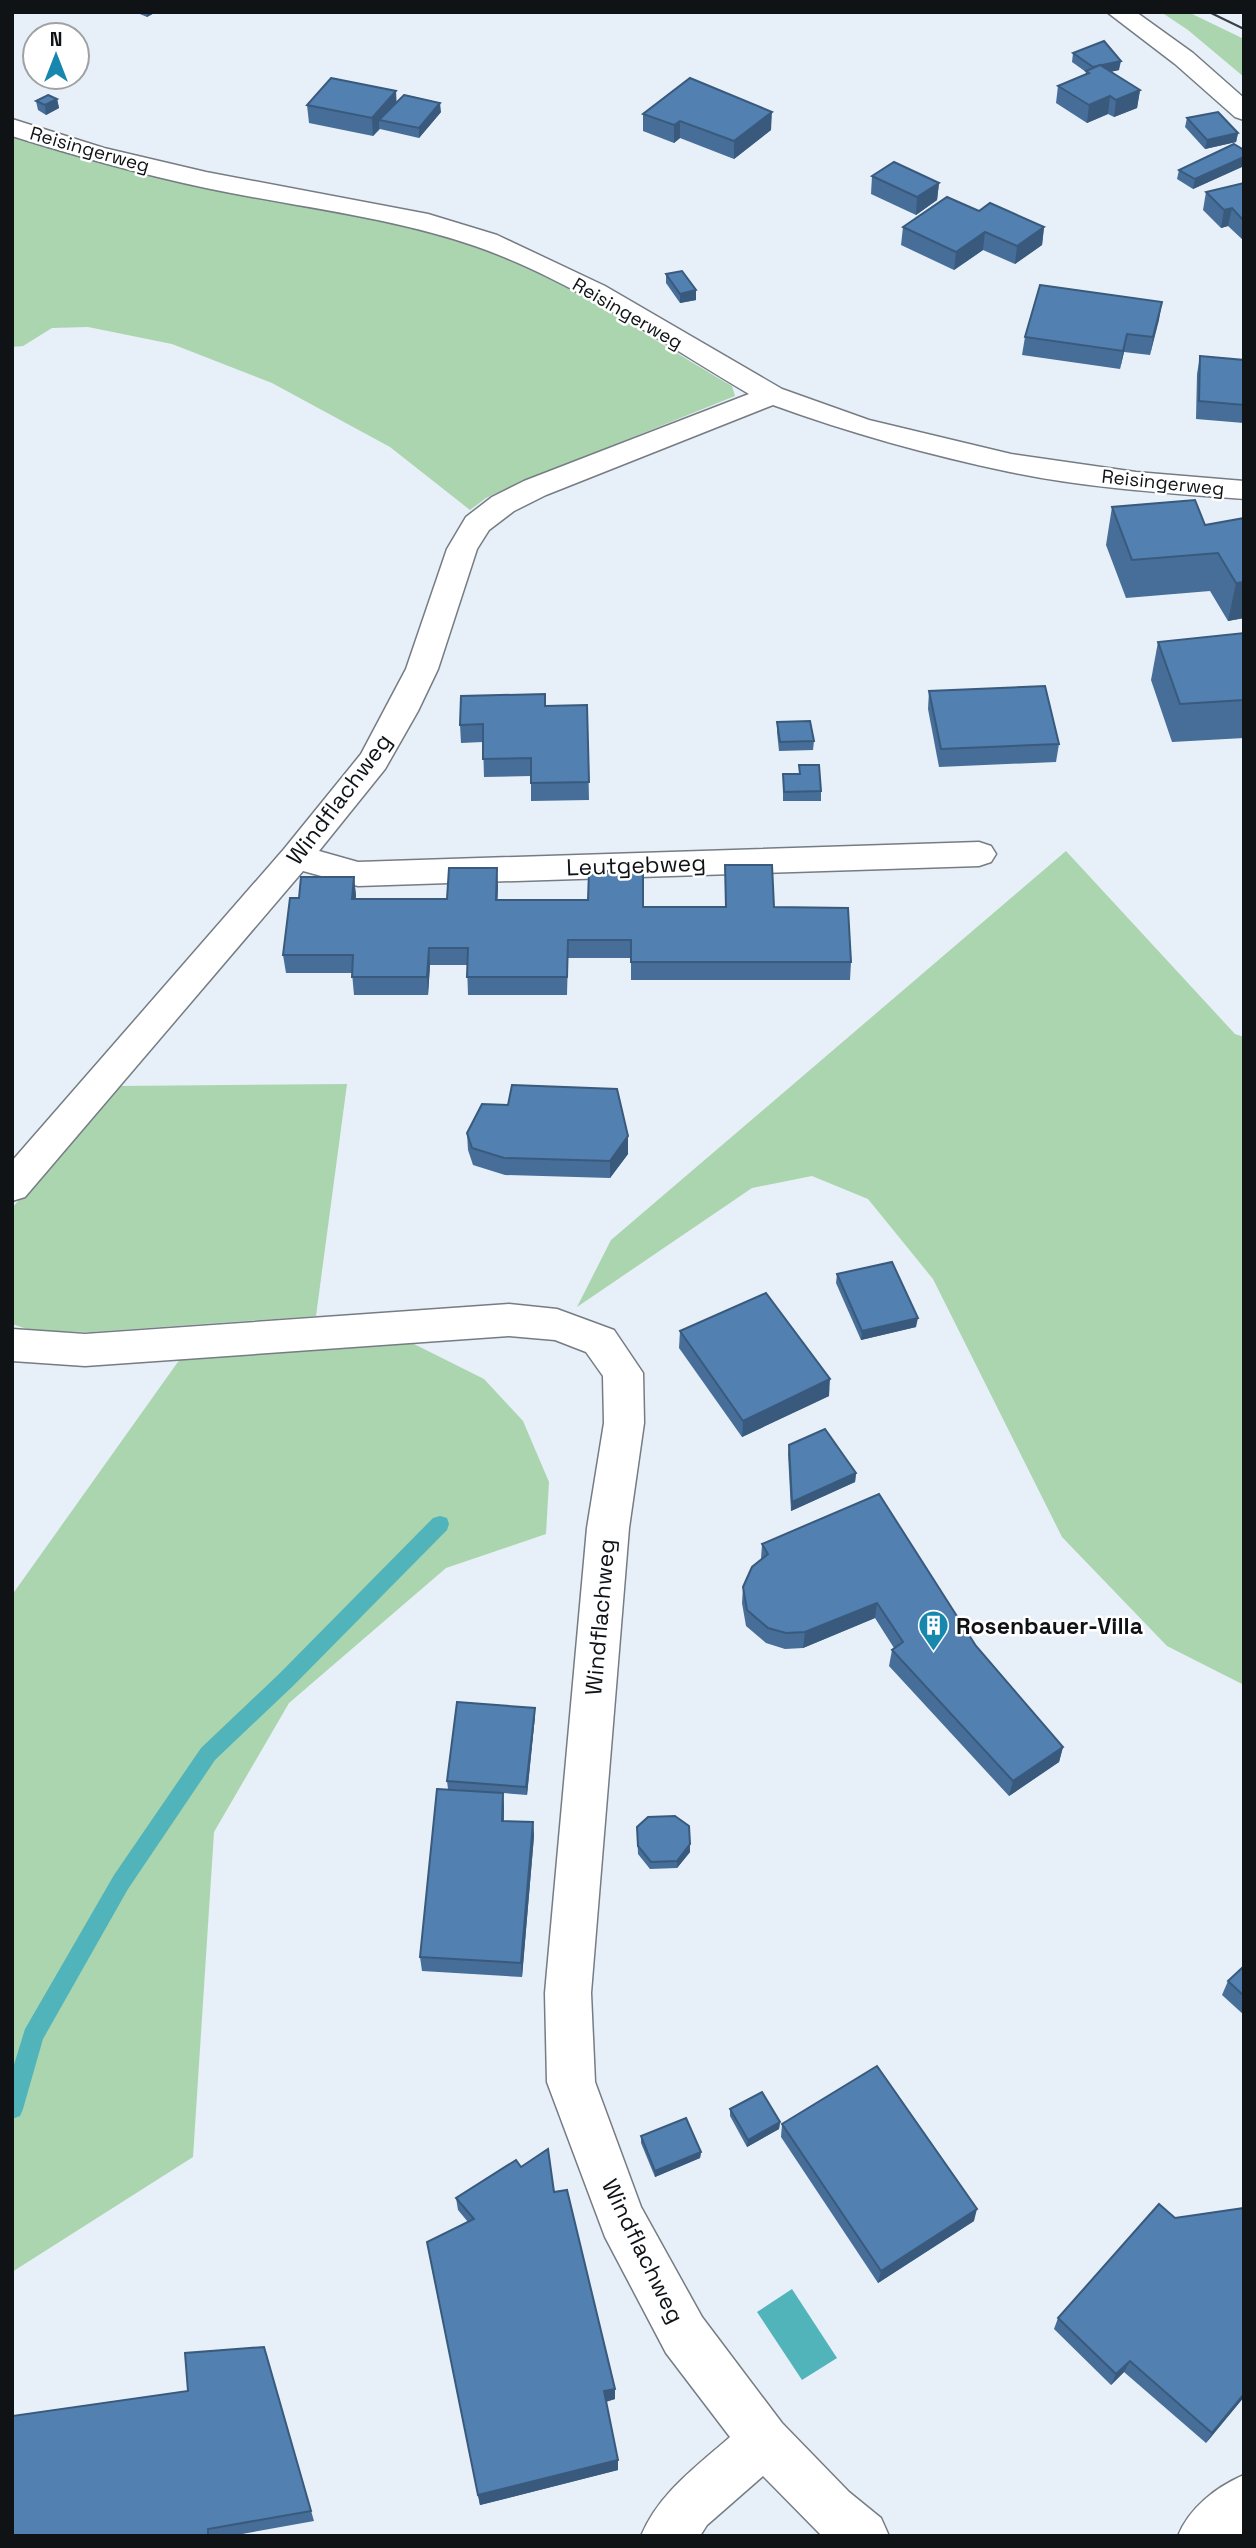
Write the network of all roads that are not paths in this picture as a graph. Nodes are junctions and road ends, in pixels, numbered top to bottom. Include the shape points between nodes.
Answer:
1 (1119, 12) edge
2 (1244, 111) edge
3 (12, 127) edge
4 (772, 395) junction
5 (1244, 490) edge
6 (979, 853) dead end
7 (296, 857) junction
8 (12, 1187) edge
9 (12, 1345) edge
10 (764, 2441) junction
11 (1244, 2501) edge
12 (667, 2536) edge
13 (863, 2536) edge
14 (1204, 2536) edge

1 - 2 street via 1196,67
3 - 4 street, Reisingerweg via 96,154 206,180 390,213 487,241 595,292
4 - 5 street, Reisingerweg via 859,426 1011,463
4 - 7 street, Windflachweg via 535,488 477,524 462,549 422,669 402,712 373,761
6 - 7 street, Leutgebweg via 358,874
7 - 8 street, Windflachweg
9 - 10 street, Windflachweg via 85,1350 509,1320 557,1325 600,1341 623,1373 624,1423 607,1542 568,1993 571,2082 622,2220 678,2323
10 - 12 street via 689,2507
10 - 13 street, Windflachweg
11 - 14 street

